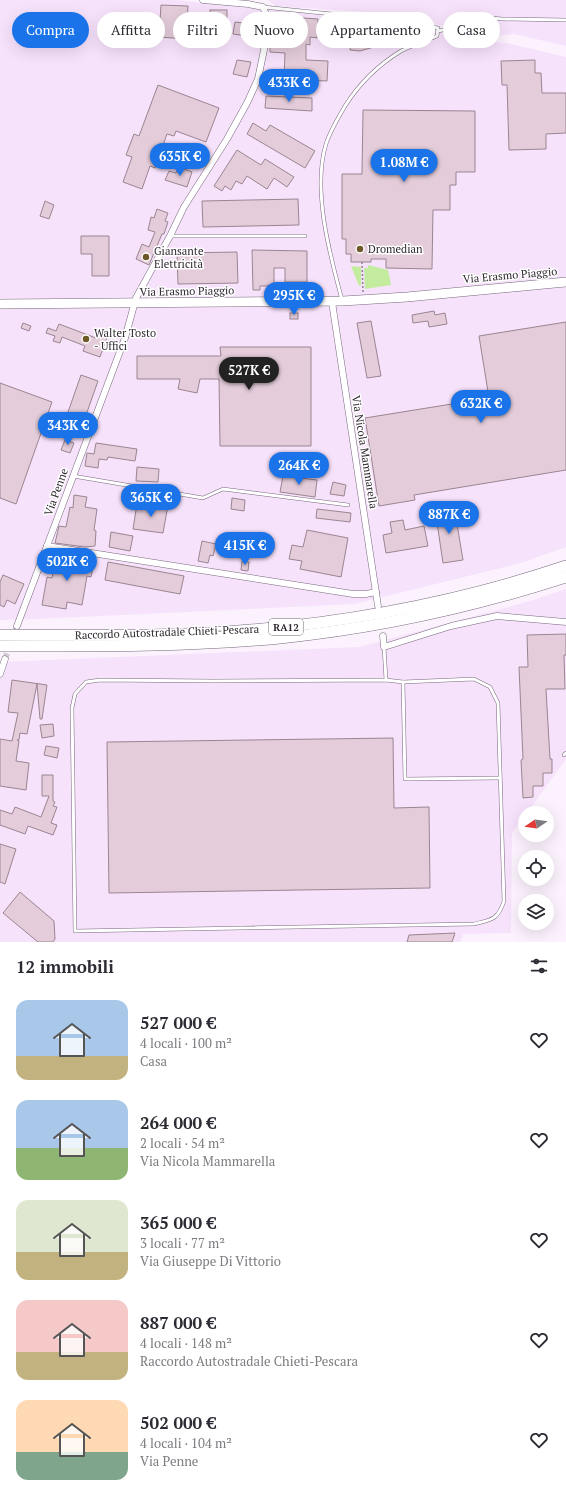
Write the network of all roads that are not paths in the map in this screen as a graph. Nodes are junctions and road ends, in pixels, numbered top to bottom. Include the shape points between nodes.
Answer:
1 (203, 0) edge
2 (263, 7) junction
3 (566, 20) edge
4 (438, 31) junction
5 (170, 236) junction
6 (305, 236) dead end
7 (566, 282) edge
8 (342, 301) junction
9 (332, 302) junction
10 (0, 304) edge
11 (134, 304) junction
12 (73, 476) junction
13 (348, 505) dead end
14 (47, 546) junction
15 (566, 566) edge
16 (566, 577) edge
17 (376, 592) junction
18 (378, 606) dead end
19 (566, 622) edge
20 (17, 626) tunnel mouth
21 (0, 635) edge
22 (383, 636) dead end
23 (0, 646) edge
24 (384, 647) junction
25 (5, 659) tunnel mouth
26 (0, 674) edge
27 (386, 680) junction
28 (403, 682) junction
29 (500, 778) junction

1 - 2 street
2 - 4 lane via 400,21 438,28
2 - 5 street, Via Penne via 267,17 265,45 258,79 248,103 184,207
3 - 4 lane via 482,17 474,18 461,26
4 - 8 lane via 437,36 402,51 364,80 338,117 326,144 322,192 330,252
5 - 6 lane
5 - 11 street, Via Penne
7 - 8 street, Via Erasmo Piaggio
8 - 9 street, Via Erasmo Piaggio
9 - 11 street, Via Erasmo Piaggio
9 - 17 street, Via Nicola Mammarella
10 - 11 street, Via Erasmo Piaggio
11 - 12 street, Via Penne via 125,338
12 - 13 lane via 203,498 223,489
12 - 14 street, Via Penne
14 - 17 street via 353,594
14 - 20 street, Via Penne
15 - 21 highway, Raccordo Autostradale Chieti-Pescara / RA12 via 441,601 320,622 198,633
16 - 23 highway, Raccordo Autostradale Chieti-Pescara / RA12 via 449,610 313,634 200,644
17 - 18 street, Via Nicola Mammarella
19 - 24 street via 497,616 451,626
22 - 24 street
24 - 27 lane
25 - 26 street
27 - 28 lane
27 - 29 lane via 86,682 75,694 72,708 75,931 474,924 490,920 500,913 504,901
28 - 29 lane via 474,679 490,687 498,703
28 - 29 lane via 405,779

